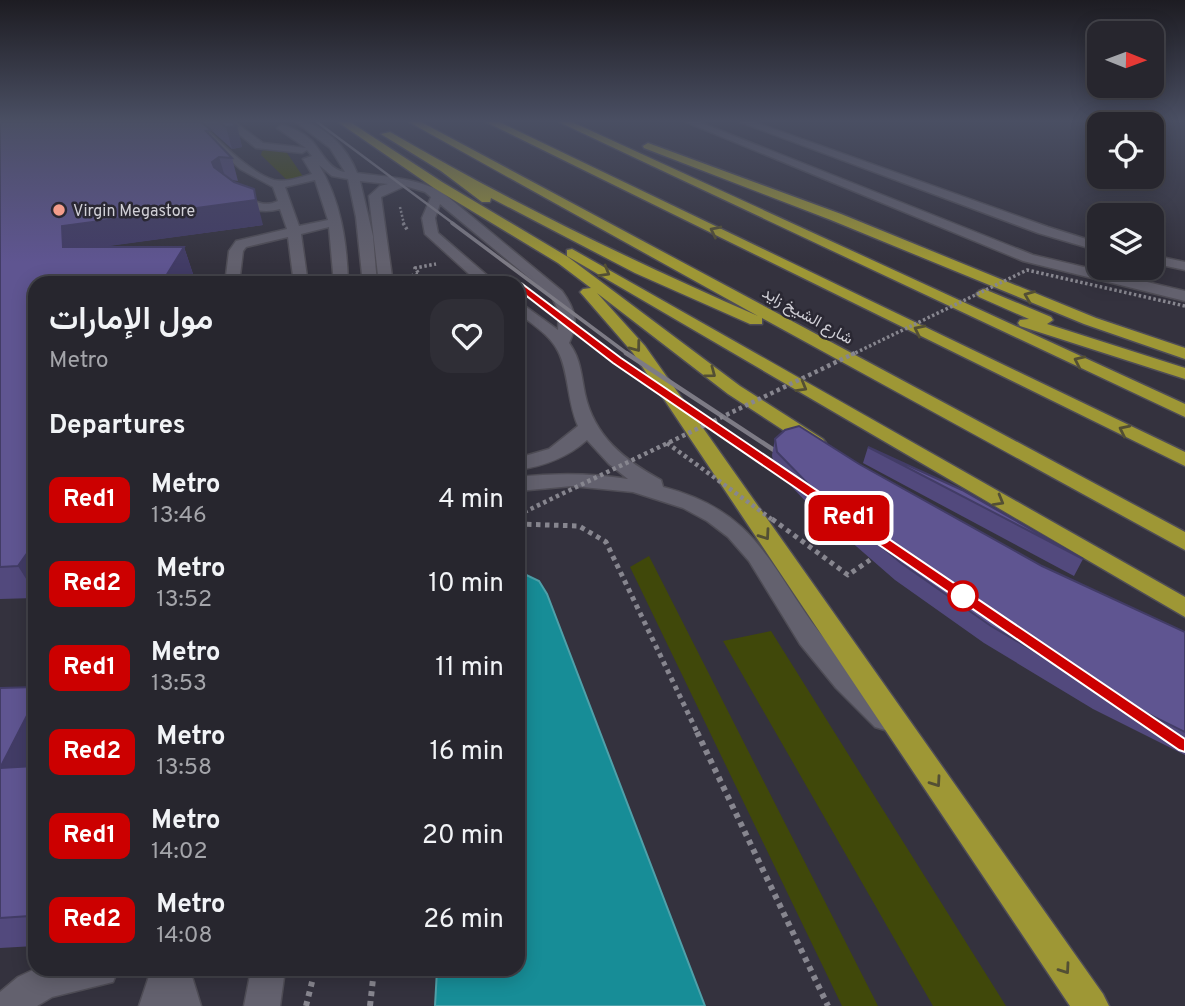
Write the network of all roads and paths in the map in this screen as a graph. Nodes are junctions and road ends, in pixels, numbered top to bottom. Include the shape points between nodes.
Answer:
1 (249, 169) edge
2 (257, 169) edge
3 (315, 169) edge
4 (330, 169) edge
5 (349, 169) edge
6 (414, 169) edge
7 (445, 169) joint
8 (500, 169) edge
9 (587, 169) edge
10 (664, 169) edge
11 (670, 169) edge
12 (698, 169) edge
13 (707, 169) edge
14 (807, 169) edge
15 (875, 169) edge
16 (256, 172) junction
17 (319, 176) junction
18 (354, 177) junction
19 (409, 183) junction
20 (278, 184) junction
21 (227, 186) edge
22 (438, 195) junction
23 (284, 202) junction
24 (497, 218) junction
25 (335, 222) junction
26 (400, 223) dead end
27 (406, 223) dead end
28 (289, 232) junction
29 (1087, 243) edge
30 (1164, 262) edge
31 (444, 263) dead end
32 (1185, 266) edge
33 (233, 276) edge
34 (289, 276) edge
35 (299, 276) edge
36 (340, 276) edge
37 (369, 276) edge
38 (392, 276) edge
39 (410, 276) edge
40 (480, 276) edge
41 (1185, 296) edge
42 (1185, 306) edge
43 (525, 312) edge
44 (561, 343) junction
45 (825, 346) junction
46 (1185, 354) edge
47 (1185, 373) edge
48 (1185, 411) edge
49 (587, 428) junction
50 (667, 443) junction
51 (828, 451) edge
52 (1185, 460) edge
53 (525, 465) edge
54 (525, 468) edge
55 (684, 500) junction
56 (525, 512) edge
57 (525, 524) edge
58 (1185, 542) edge
59 (870, 560) dead end
60 (1185, 608) edge
61 (907, 741) junction
62 (61, 976) edge
63 (166, 976) edge
64 (175, 976) edge
65 (267, 976) edge
66 (314, 976) edge
67 (373, 976) edge
68 (11, 1006) edge
69 (157, 1006) edge
70 (183, 1006) edge
71 (262, 1006) edge
72 (306, 1006) edge
73 (370, 1006) edge
74 (828, 1006) edge
75 (1091, 1006) edge

1 - 16 street
2 - 16 street
3 - 17 street
4 - 18 street
5 - 18 street
6 - 24 highway
7 - 45 highway via 670,285
7 -> 60 highway via 539,234
8 - 45 highway, شارع الشيخ زايد
52 -> 9 highway, شارع الشيخ زايد
48 -> 10 highway
11 - 47 highway via 993,311
12 - 47 highway via 1049,321
46 -> 13 highway via 1090,321
14 - 41 street via 1028,258
15 - 29 street
16 - 20 street
17 - 20 street
17 - 25 street
18 - 19 street
18 - 37 street
19 - 22 street
19 - 38 street via 375,196
20 - 23 street
21 - 23 street via 251,207 271,208
22 - 40 street via 428,218 429,232
22 - 44 street via 557,294 569,322
23 - 28 street
24 -> 51 highway via 563,261 734,390
24 -> 61 highway via 582,287 625,332
25 - 28 street
25 - 36 street
26 - 27 path
28 - 33 street via 237,248
28 - 34 street
28 - 35 street
30 - 32 street
31 - 39 path via 415,268 419,274
42 - 50 path, bridge via 1027,270
43 - 44 street
44 - 49 street via 572,363 576,396
45 - 58 highway, شارع الشيخ زايد
49 - 53 street via 564,449
49 - 55 street via 626,468
50 - 56 path, bridge
50 - 59 path, bridge via 848,575
54 - 55 street
55 - 61 street via 719,518 747,544 838,674
57 - 74 path via 579,526 606,542
61 -> 75 highway
62 - 68 street via 36,984
63 - 69 street
64 - 70 street
65 - 71 street
66 - 72 path
67 - 73 path

